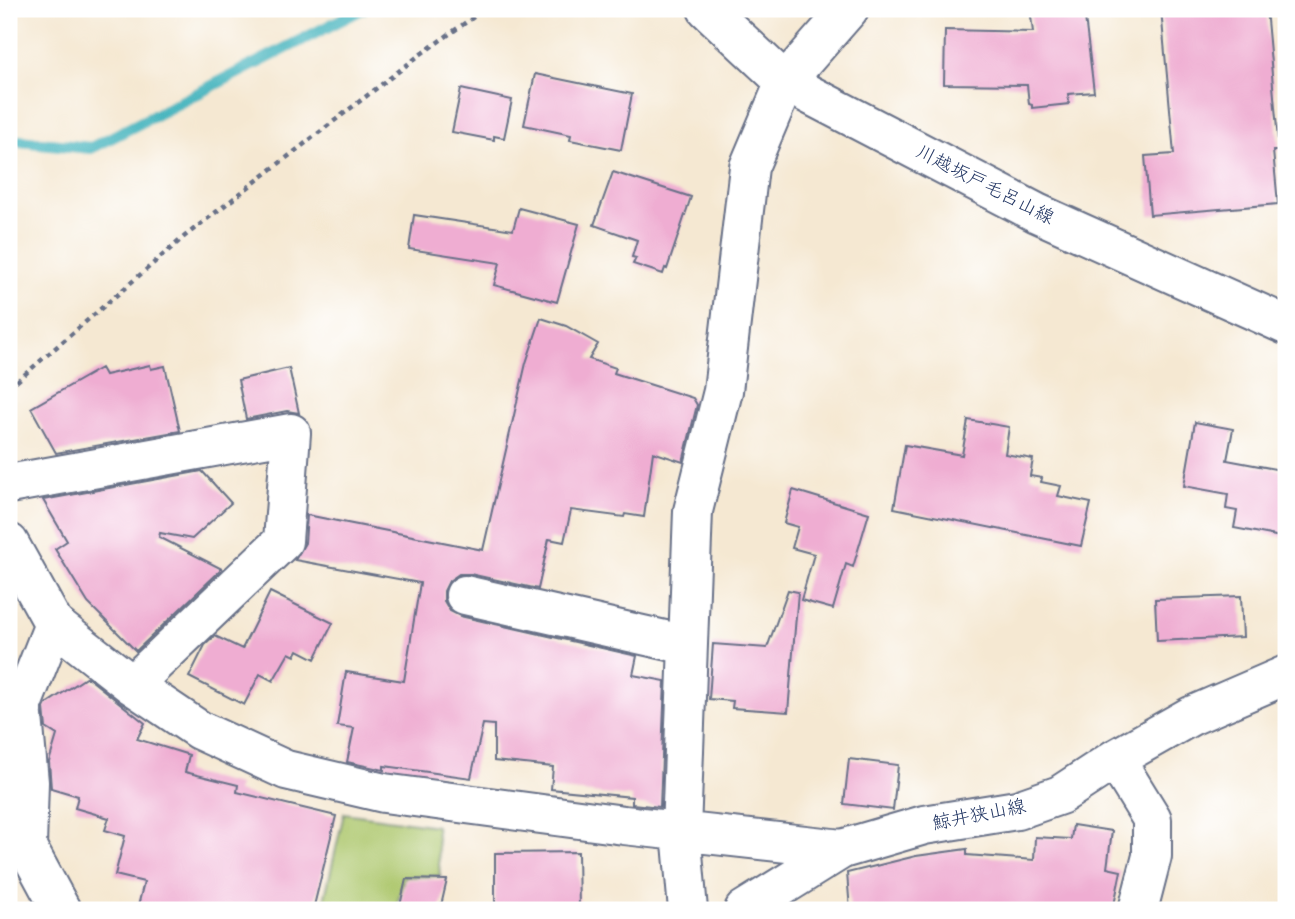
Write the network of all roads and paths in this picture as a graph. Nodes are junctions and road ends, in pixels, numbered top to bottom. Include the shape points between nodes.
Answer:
1 (485, 9) edge
2 (707, 9) edge
3 (849, 9) edge
4 (785, 82) junction
5 (1286, 325) edge
6 (9, 387) edge
7 (9, 484) edge
8 (9, 543) edge
9 (465, 595) dead end
10 (54, 624) junction
11 (687, 645) junction
12 (1286, 676) edge
13 (132, 685) junction
14 (1115, 759) junction
15 (681, 831) junction
16 (18, 849) edge
17 (842, 849) junction
18 (61, 910) edge
19 (688, 910) edge
20 (744, 910) edge
21 (1138, 910) edge

1 - 6 path via 185,236
2 - 4 street, 川越坂戸毛呂山線
3 - 4 street
4 - 5 street, 川越坂戸毛呂山線 via 1037,213
4 - 11 street via 749,167 723,391 693,511
7 - 13 street via 292,433 283,541
8 - 10 street
9 - 11 street
10 - 13 street
10 - 16 street via 22,705 29,782
11 - 15 street
12 - 14 street, 鯨井狭山線 via 1191,716
13 - 15 street via 199,730 286,770 384,793
14 - 17 street, 鯨井狭山線 via 1060,795 1017,810 924,825
14 - 21 street via 1152,819 1152,856
15 - 17 street
15 - 19 street
16 - 18 street
17 - 20 street, 鯨井狭山線

